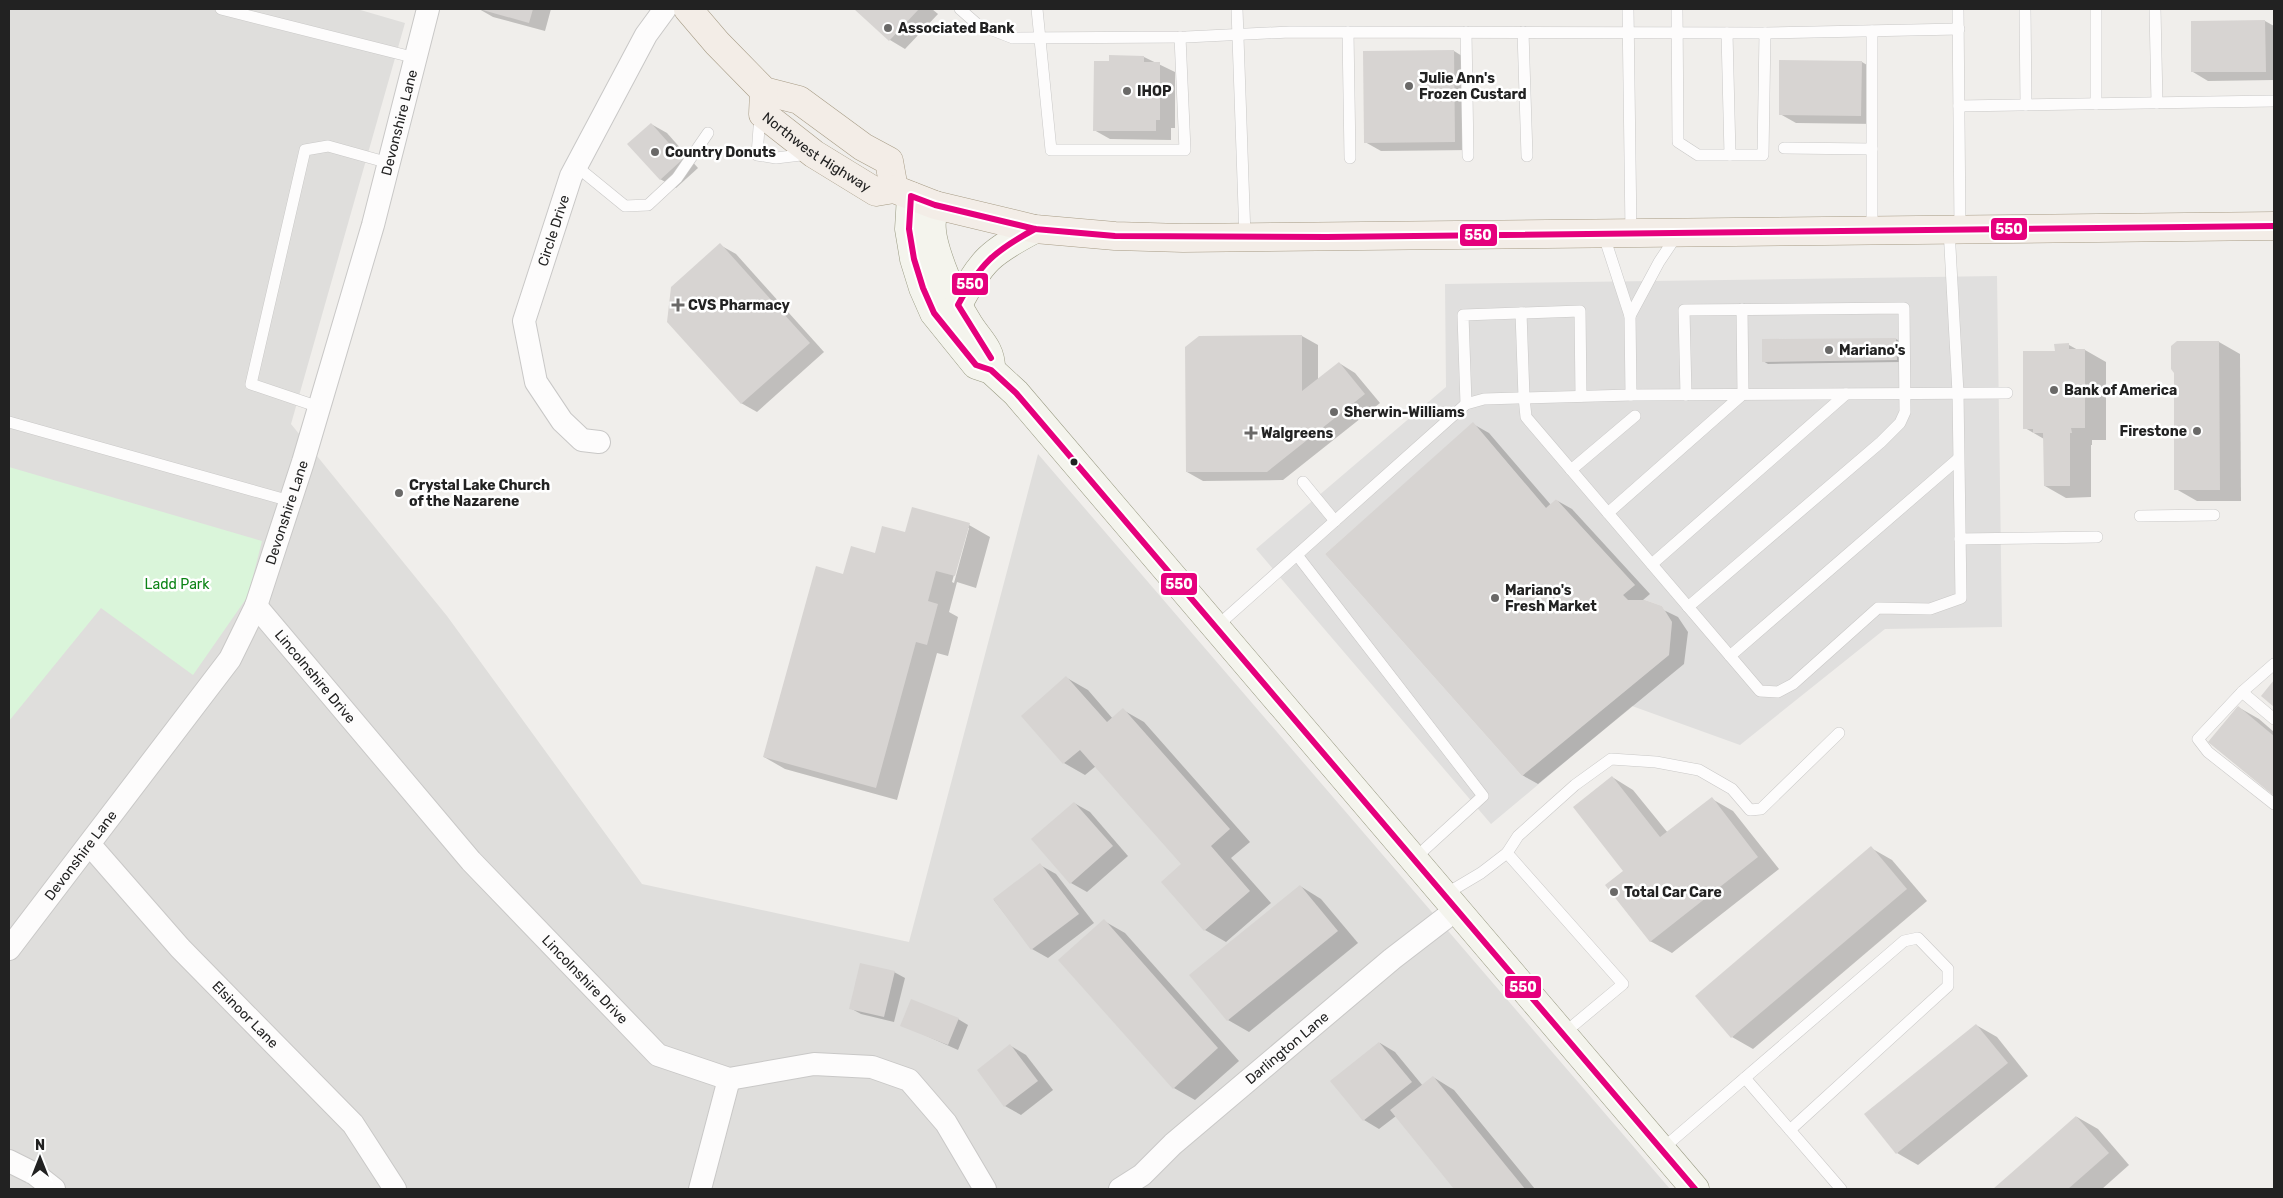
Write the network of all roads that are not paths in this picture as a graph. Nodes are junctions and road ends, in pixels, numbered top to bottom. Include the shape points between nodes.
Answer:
1 (221, 9) edge
2 (428, 9) edge
3 (665, 9) edge
4 (688, 9) edge
5 (960, 9) edge
6 (1037, 9) edge
7 (1237, 9) edge
8 (1628, 9) edge
9 (1677, 9) edge
10 (1958, 9) edge
11 (2025, 9) edge
12 (2096, 9) edge
13 (2155, 9) edge
14 (1959, 29) junction
15 (1872, 31) junction
16 (1348, 32) junction
17 (1466, 32) junction
18 (1523, 32) junction
19 (1628, 33) junction
20 (1677, 33) junction
21 (1727, 33) junction
22 (1765, 33) junction
23 (1238, 35) junction
24 (1180, 37) junction
25 (1038, 39) junction
26 (416, 58) junction
27 (2274, 101) edge
28 (764, 102) junction
29 (2157, 103) junction
30 (2096, 104) junction
31 (2026, 105) junction
32 (1959, 106) junction
33 (708, 133) dead end
34 (1784, 148) dead end
35 (1872, 149) junction
36 (1730, 155) junction
37 (1468, 156) dead end
38 (1527, 156) dead end
39 (1350, 158) dead end
40 (389, 163) junction
41 (576, 166) junction
42 (913, 197) junction
43 (2274, 226) edge
44 (1036, 229) junction
45 (1954, 229) junction
46 (1872, 230) junction
47 (1678, 233) junction
48 (1603, 234) junction
49 (1631, 234) junction
50 (1245, 237) junction
51 (958, 305) junction
52 (1742, 310) junction
53 (1521, 314) junction
54 (1630, 316) junction
55 (991, 370) junction
56 (2007, 392) dead end
57 (1905, 393) junction
58 (1958, 393) junction
59 (1743, 394) junction
60 (1846, 394) junction
61 (1631, 395) junction
62 (1686, 395) junction
63 (1524, 396) junction
64 (1581, 396) junction
65 (1466, 404) junction
66 (319, 407) junction
67 (1635, 416) dead end
68 (9, 422) edge
69 (599, 442) dead end
70 (1958, 459) junction
71 (1571, 470) junction
72 (1304, 482) dead end
73 (290, 502) junction
74 (1608, 513) junction
75 (2214, 515) dead end
76 (2140, 516) dead end
77 (1335, 521) junction
78 (2097, 537) dead end
79 (1960, 540) junction
80 (1297, 555) junction
81 (1652, 564) junction
82 (256, 606) junction
83 (1688, 607) junction
84 (1216, 627) junction
85 (1730, 656) junction
86 (2274, 664) edge
87 (2242, 692) junction
88 (2274, 719) edge
89 (1839, 732) dead end
90 (2274, 804) edge
91 (90, 845) junction
92 (1507, 853) junction
93 (1414, 859) junction
94 (1450, 902) junction
95 (9, 949) edge
96 (1563, 1034) junction
97 (1745, 1078) junction
98 (729, 1079) junction
99 (1790, 1130) junction
100 (1661, 1150) junction
101 (9, 1161) edge
102 (54, 1189) edge
103 (395, 1189) edge
104 (700, 1189) edge
105 (986, 1189) edge
106 (1120, 1189) edge
107 (1695, 1189) edge
108 (1841, 1189) edge

1 - 26 lane
2 - 26 street, Devonshire Lane
3 - 41 street, Circle Drive via 646,35
4 - 28 main road, Northwest Highway
5 - 25 lane via 977,24 1013,38
6 - 25 lane
7 - 23 lane
8 - 19 lane
9 - 20 lane
10 - 14 lane
11 - 31 lane
12 - 30 lane
13 - 29 lane
14 - 15 lane
14 - 32 lane
15 - 22 lane
15 - 35 lane
16 - 17 lane
16 - 23 lane
16 - 39 lane
17 - 18 lane
17 - 37 lane
18 - 19 lane
18 - 38 lane
19 - 20 lane
19 - 49 lane
20 - 21 lane
20 - 36 lane via 1678,142 1698,155
21 - 22 lane
21 - 36 lane
22 - 36 lane via 1763,155
23 - 24 lane
23 - 50 lane
24 - 25 lane
24 - 25 lane via 1185,150 1051,150
26 - 40 street, Devonshire Lane
27 - 29 lane
28 - 42 main road, Northwest Highway via 814,154 876,192
28 - 42 main road, Northwest Highway via 799,100 889,162
29 - 30 lane
30 - 31 lane
31 - 32 lane
32 - 45 lane
33 - 41 lane via 677,178 648,205 624,206
34 - 35 lane
35 - 46 lane
40 - 66 street, Devonshire Lane
40 - 66 lane via 328,146 305,150 251,384
41 - 69 street, Circle Drive via 570,176 524,321 536,382 562,422 582,440
42 - 44 main road, Northwest Highway
42 - 51 street via 931,218 932,234
42 - 55 street via 909,229 922,288 934,313 976,365
43 - 45 main road, Northwest Highway
44 - 50 main road, Northwest Highway via 1115,236
44 - 51 street via 1003,246 990,257 974,274
45 - 46 main road, Northwest Highway
45 - 58 lane
46 - 47 main road, Northwest Highway
47 - 49 main road, Northwest Highway
47 - 54 lane
48 - 49 main road, Northwest Highway
48 - 50 main road, Northwest Highway
48 - 54 lane
51 - 55 street via 991,356
52 - 57 lane via 1904,308
52 - 59 lane
52 - 62 lane via 1684,310
53 - 63 lane
53 - 64 lane via 1580,312
53 - 65 lane via 1463,315
54 - 61 lane
55 - 84 street via 1016,393
56 - 58 lane
57 - 58 lane
57 - 60 lane
57 - 83 lane via 1905,412 1881,442
58 - 70 lane
59 - 60 lane
59 - 62 lane
59 - 74 lane
60 - 81 lane
61 - 62 lane
61 - 64 lane
63 - 64 lane
63 - 65 lane
63 - 71 lane via 1526,417
65 - 77 lane
66 - 73 street, Devonshire Lane
67 - 71 lane
68 - 73 lane
70 - 79 lane
70 - 85 lane
71 - 74 lane
72 - 77 lane
73 - 82 street, Devonshire Lane
74 - 81 lane
75 - 76 lane
77 - 80 lane
78 - 79 lane
79 - 85 lane via 1961,598 1930,609 1878,608 1793,684 1778,692 1760,691
80 - 84 lane
80 - 93 lane via 1483,796
81 - 83 lane
82 - 91 street, Devonshire Lane via 230,659
82 - 98 street, Lincolnshire Drive via 471,861 658,1055
83 - 85 lane
84 - 93 street
86 - 87 lane
87 - 88 lane
87 - 90 lane via 2198,739 2208,752
89 - 92 lane via 1761,808 1750,810 1732,789 1699,770 1656,762 1611,760 1575,785 1518,836
91 - 95 street, Devonshire Lane
91 - 103 street, Elsinoor Lane via 180,948 353,1124
92 - 94 lane
92 - 96 lane via 1623,984
93 - 94 street
94 - 96 street
94 - 106 street, Darlington Lane via 1370,977 1173,1144 1142,1175
96 - 100 street
97 - 99 lane
97 - 99 lane via 1904,941 1918,938 1948,969 1948,986
97 - 100 lane
98 - 104 street
98 - 105 street, Lincolnshire Drive via 814,1064 872,1067 909,1080 946,1123
99 - 108 lane
100 - 107 street
101 - 102 street via 35,1174

